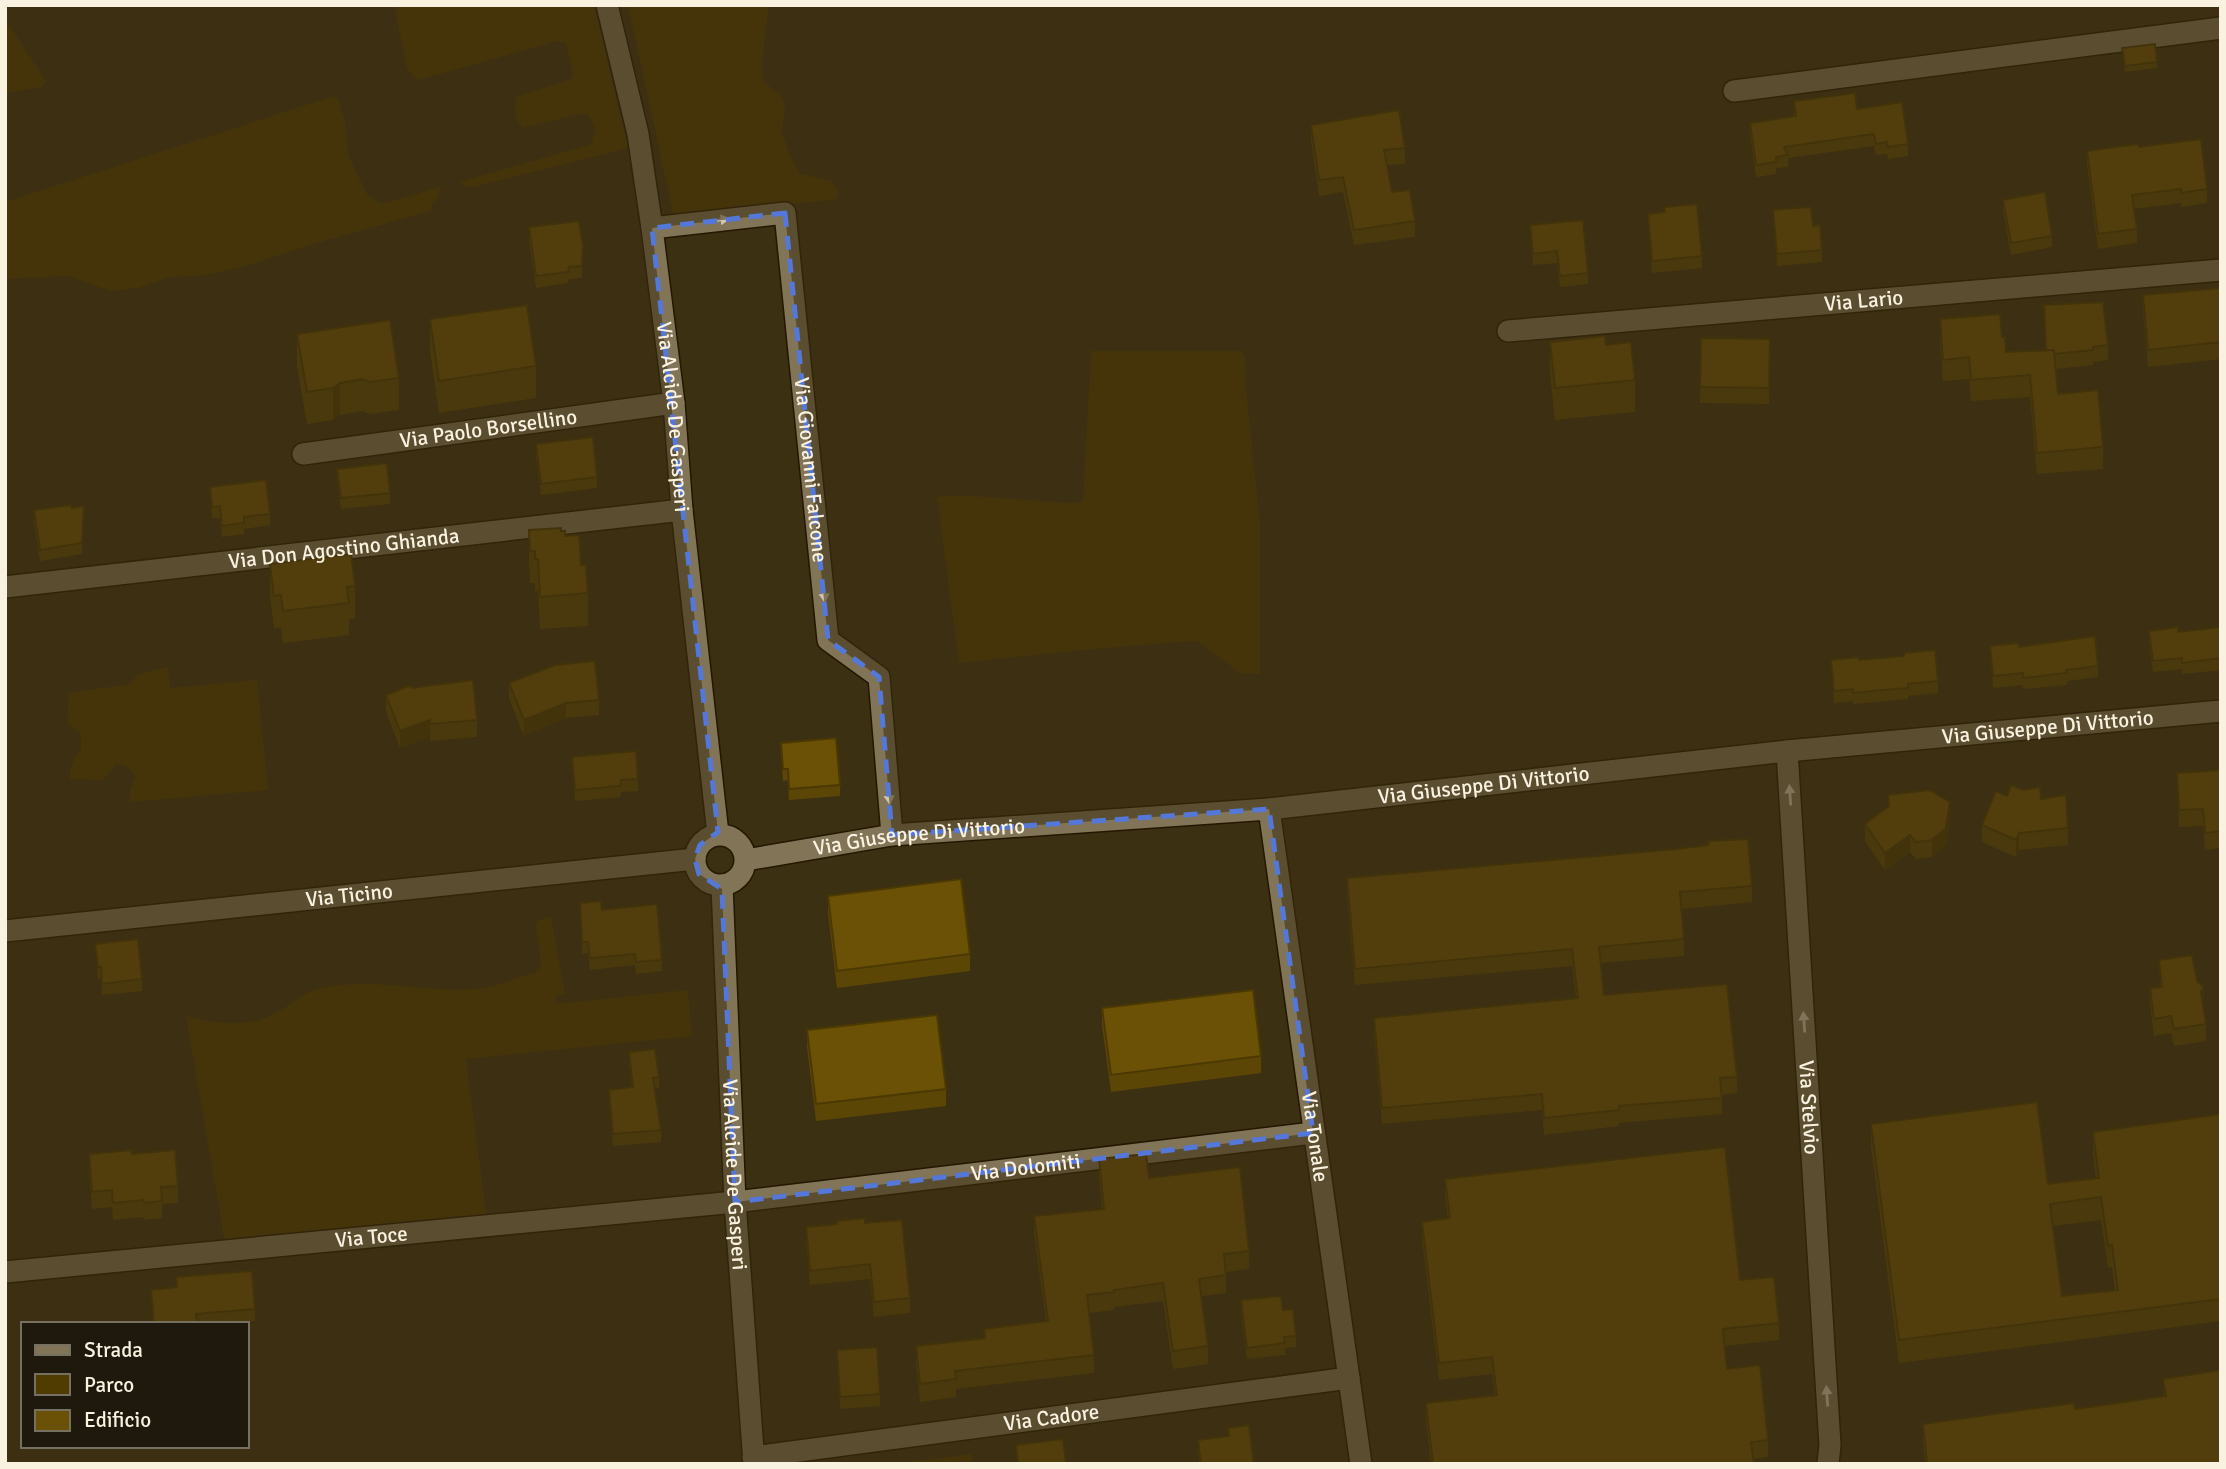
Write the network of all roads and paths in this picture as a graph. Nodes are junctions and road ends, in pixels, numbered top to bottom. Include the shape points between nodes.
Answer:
1 (607, 5) edge
2 (2221, 28) edge
3 (1734, 91) dead end
4 (652, 228) junction
5 (2221, 270) edge
6 (1508, 331) dead end
7 (674, 404) junction
8 (303, 454) dead end
9 (682, 510) junction
10 (5, 587) edge
11 (2221, 710) edge
12 (1787, 751) junction
13 (1269, 809) junction
14 (719, 834) junction
15 (892, 835) junction
16 (695, 859) junction
17 (746, 860) junction
18 (722, 885) junction
19 (5, 931) edge
20 (1313, 1133) junction
21 (735, 1202) junction
22 (5, 1272) edge
23 (1349, 1378) junction
24 (753, 1460) edge
25 (1361, 1464) edge
26 (1828, 1464) edge

1 - 4 street, Via Alcide De Gasperi via 638,134
2 - 3 street
4 - 7 street, Via Alcide De Gasperi
4 -> 15 street, Via Giovanni Falcone via 785,213 828,640 879,677
5 - 6 street, Via Lario
7 - 8 street, Via Paolo Borsellino
7 - 9 street, Via Alcide De Gasperi
9 - 10 street, Via Don Agostino Ghianda
9 - 14 street, Via Alcide De Gasperi
11 - 12 street, Via Giuseppe Di Vittorio
12 - 13 street, Via Giuseppe Di Vittorio
26 -> 12 street, Via Stelvio
13 - 15 street, Via Giuseppe Di Vittorio
13 - 20 street, Via Tonale
14 - 16 street via 700,845
14 - 17 street via 741,844
15 - 17 street, Via Giuseppe Di Vittorio
16 - 18 street via 705,880
16 - 19 street, Via Ticino
17 - 18 street via 741,874
18 - 21 street, Via Alcide De Gasperi
20 - 21 street, Via Dolomiti
20 - 23 street, Via Tonale
21 - 22 street, Via Toce
21 - 24 street, Via Alcide De Gasperi
23 - 24 street, Via Cadore
23 - 25 street, Via Tonale

